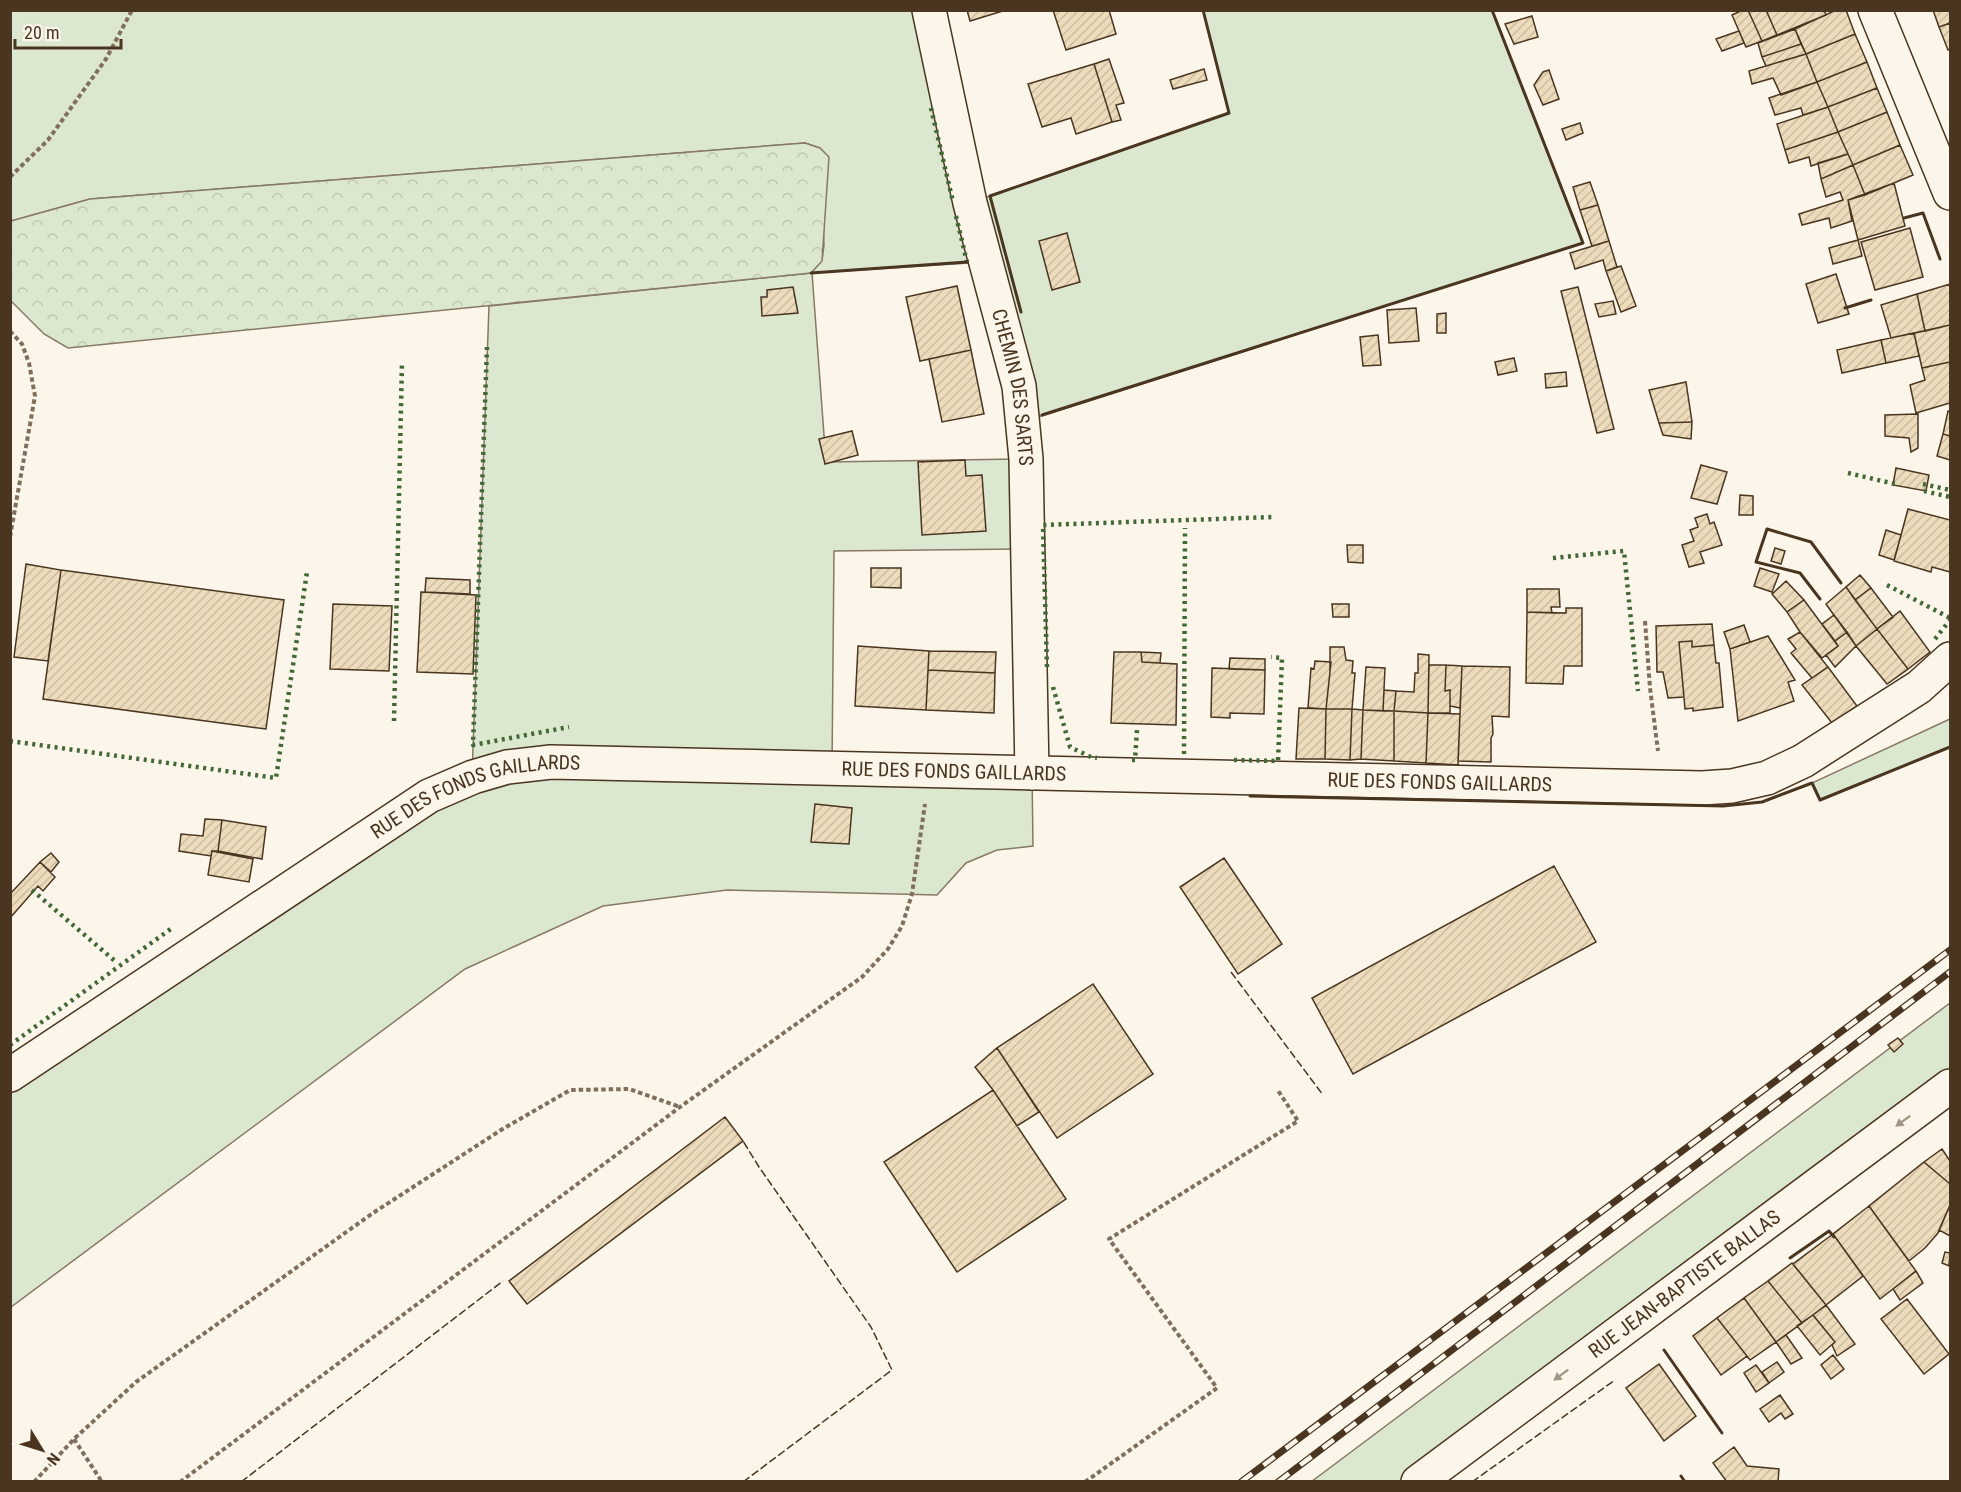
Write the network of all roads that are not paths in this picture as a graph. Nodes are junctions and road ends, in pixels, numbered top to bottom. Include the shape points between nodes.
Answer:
1 (929, 10) edge
2 (1875, 10) edge
3 (1950, 193) edge
4 (1950, 659) edge
5 (1032, 772) junction
6 (10, 1076) edge
7 (1950, 1086) edge
8 (1419, 1482) edge

1 - 5 street, CHEMIN DES SARTS via 969,203 1019,386 1026,459
2 - 3 street
4 - 5 street, RUE DES FONDS GAILLARDS via 1919,687 1803,761 1767,778 1732,786
5 - 6 street, RUE DES FONDS GAILLARDS via 551,762 507,767 472,777 429,796
7 -> 8 street, RUE JEAN-BAPTISTE BALLAS

